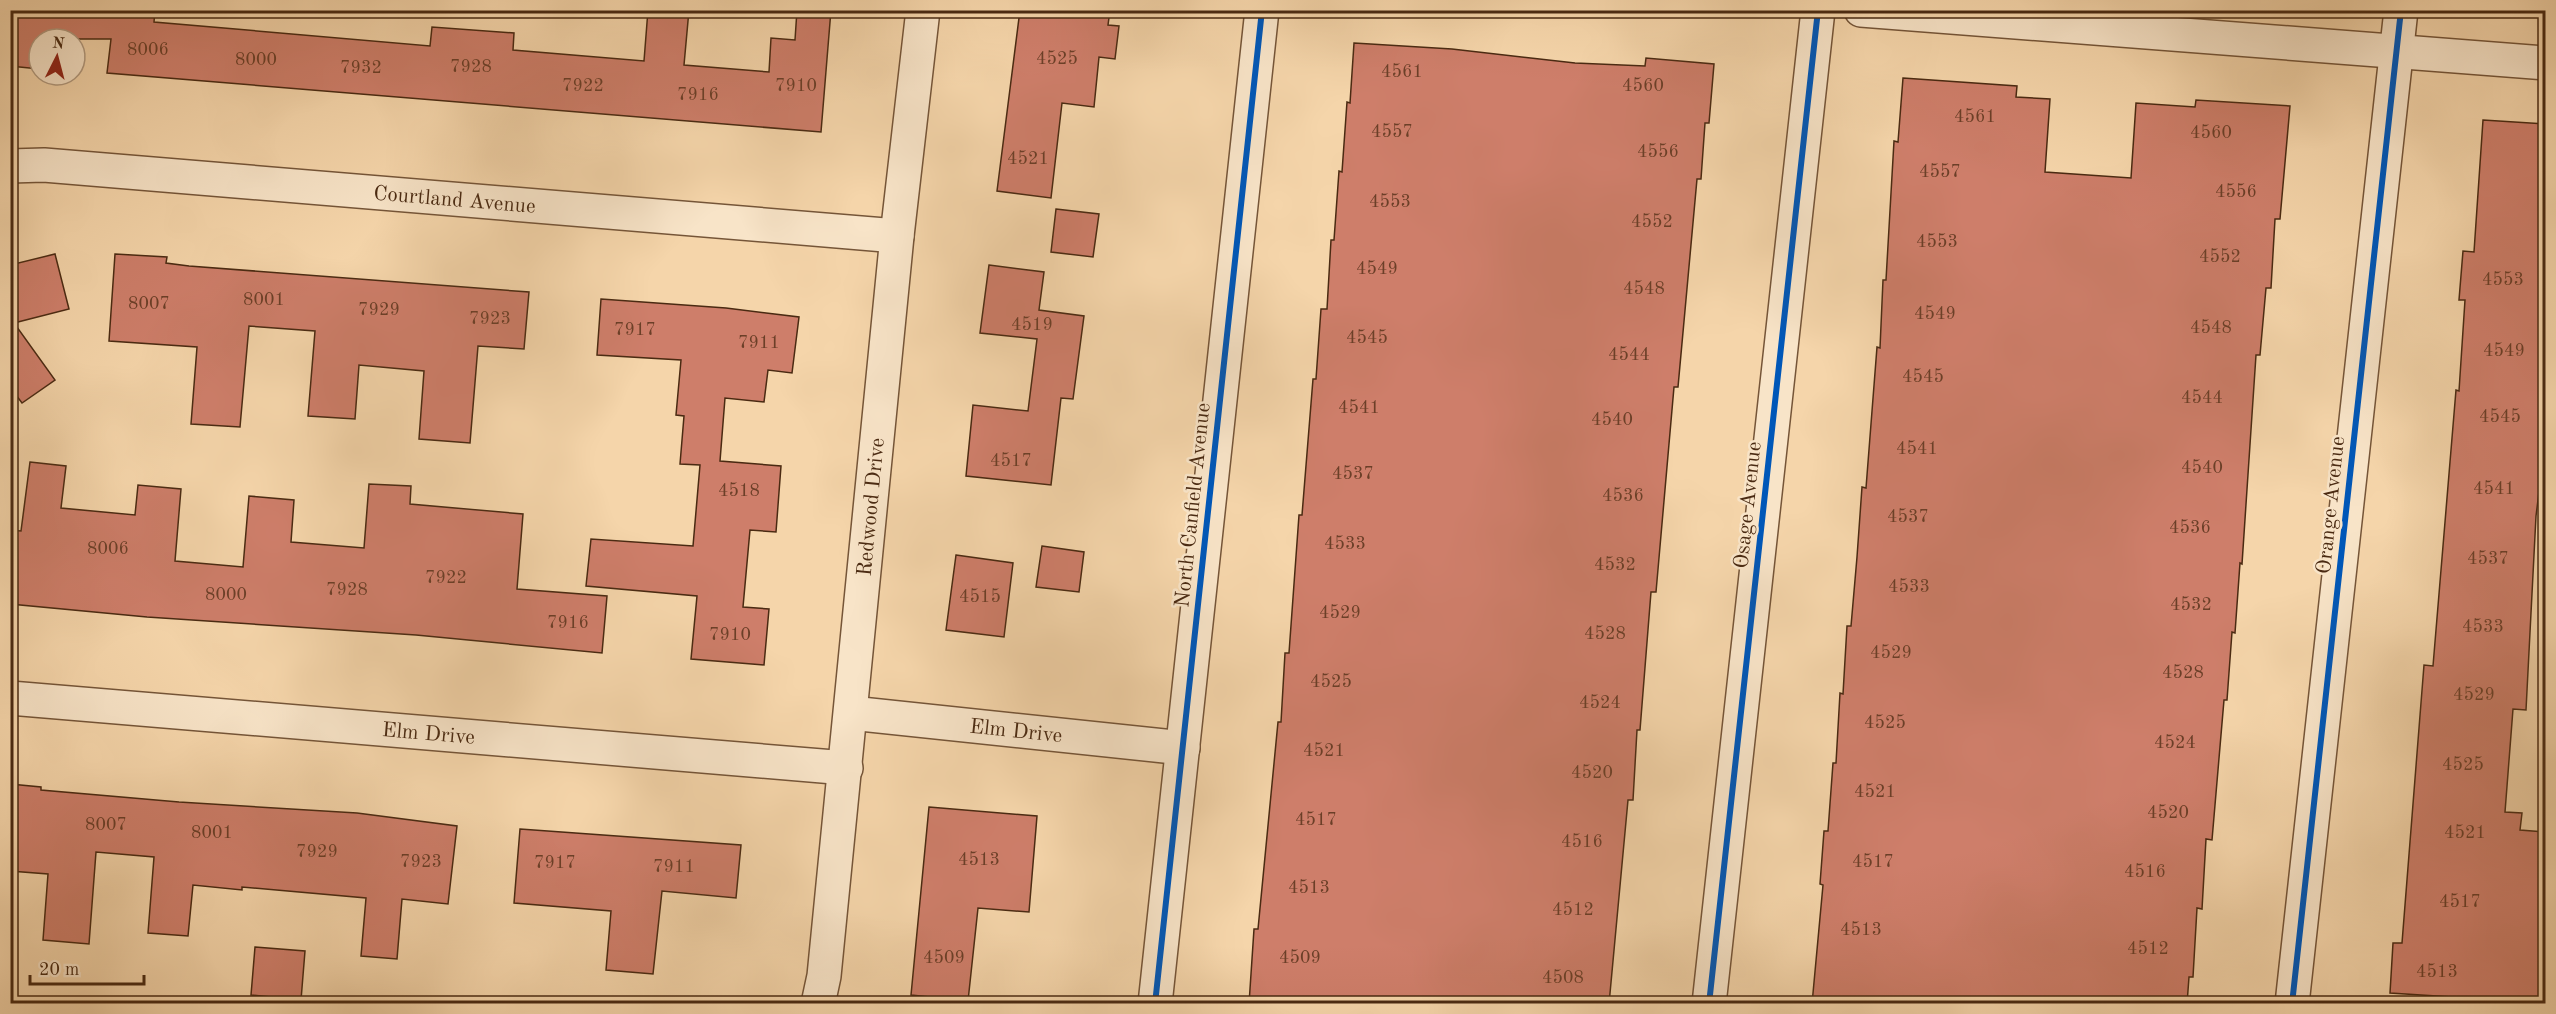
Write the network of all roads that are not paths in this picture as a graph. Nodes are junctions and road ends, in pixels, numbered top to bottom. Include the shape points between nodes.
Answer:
1 (923, 10) edge
2 (1262, 10) edge
3 (1818, 10) edge
4 (1860, 10) edge
5 (2401, 10) edge
6 (2396, 52) junction
7 (2546, 63) edge
8 (10, 166) edge
9 (897, 236) junction
10 (10, 698) edge
11 (851, 713) junction
12 (1183, 747) junction
13 (846, 768) junction
14 (818, 1004) edge
15 (1155, 1004) edge
16 (1709, 1004) edge
17 (2292, 1004) edge

1 - 9 street, Redwood Drive
2 - 12 street, North Canfield Avenue
3 - 16 street, Osage Avenue
4 - 6 street
5 - 6 street, Orange Avenue
6 - 7 street
6 - 17 street, Orange Avenue
8 - 9 street, Courtland Avenue via 44,165
9 - 11 street, Redwood Drive
10 - 13 street, Elm Drive
11 - 12 street, Elm Drive
11 - 13 street, Redwood Drive
12 - 15 street, North Canfield Avenue
13 - 14 street, Redwood Drive

